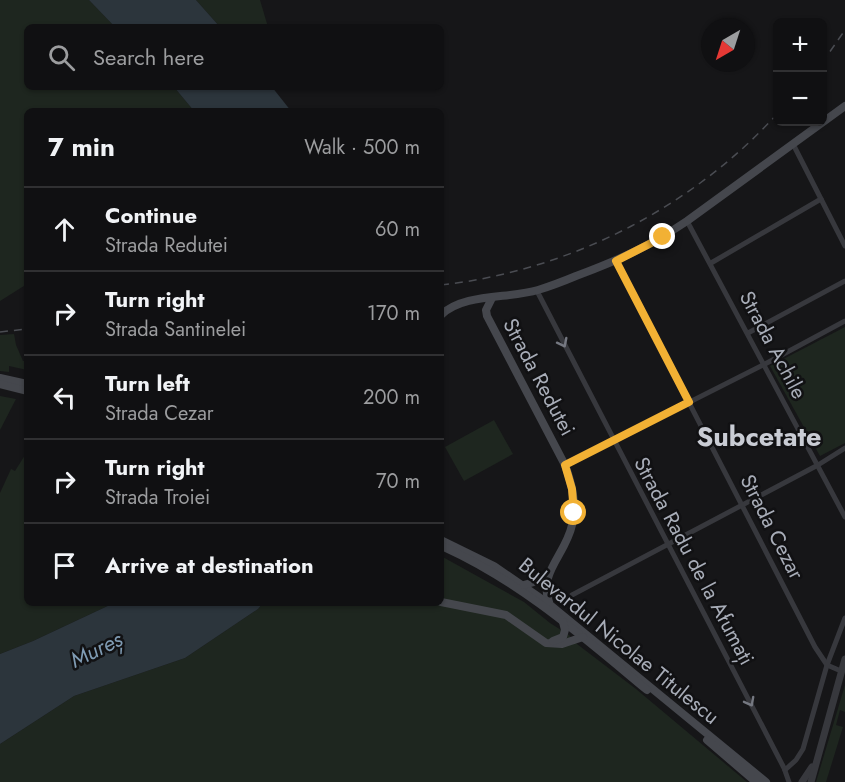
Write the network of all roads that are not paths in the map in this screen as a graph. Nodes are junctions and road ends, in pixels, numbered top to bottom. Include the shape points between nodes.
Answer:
1 (845, 106) edge
2 (793, 144) junction
3 (821, 199) junction
4 (687, 220) junction
5 (845, 246) edge
6 (616, 261) junction
7 (711, 263) junction
8 (845, 281) edge
9 (537, 291) junction
10 (492, 298) junction
11 (444, 312) edge
12 (845, 321) edge
13 (748, 333) junction
14 (765, 364) junction
15 (0, 378) edge
16 (24, 383) edge
17 (0, 384) edge
18 (24, 390) edge
19 (689, 402) junction
20 (613, 440) junction
21 (845, 448) edge
22 (565, 465) junction
23 (818, 465) junction
24 (742, 504) junction
25 (845, 517) edge
26 (444, 541) edge
27 (667, 544) junction
28 (444, 548) edge
29 (549, 573) junction
30 (524, 585) junction
31 (572, 595) dead end
32 (444, 603) edge
33 (549, 604) junction
34 (845, 618) edge
35 (562, 620) junction
36 (583, 637) junction
37 (546, 643) junction
38 (845, 659) edge
39 (828, 665) junction
40 (842, 671) junction
41 (816, 759) junction
42 (785, 770) junction
43 (756, 782) edge
44 (766, 782) edge
45 (789, 782) edge
46 (802, 782) edge
47 (811, 782) edge

1 - 2 main road
2 - 3 street
2 - 4 main road
3 - 5 street
3 - 7 street
4 - 6 main road
4 - 7 street, Strada Achile
6 - 9 main road
6 - 19 street, Strada Cezar
7 - 13 street, Strada Achile
8 - 13 street
9 - 10 main road
9 -> 20 street, Strada Radu de la Afumați
10 - 11 main road via 460,303
10 - 22 main road, Strada Redutei via 487,316
12 - 14 street
13 - 14 street, Strada Achile
14 - 19 street
14 - 23 street, Strada Achile
15 - 16 main road
17 - 18 main road
19 - 20 street
19 - 24 street, Strada Cezar
20 - 22 street
20 - 27 street, Strada Radu de la Afumați
21 - 23 street
22 - 29 main road, Strada Redutei via 573,496 572,525
23 - 24 street
23 - 25 street, Strada Achile
24 - 27 street
24 - 39 street, Strada Cezar
26 - 30 main road, Bulevardul Nicolae Titulescu
27 - 31 street
27 -> 42 street, Strada Radu de la Afumați
28 - 35 main road, Bulevardul Nicolae Titulescu via 497,574
29 - 30 main road
29 - 33 main road via 544,586
30 - 33 main road, Bulevardul Nicolae Titulescu
32 - 37 main road via 506,615
33 - 44 main road, Bulevardul Nicolae Titulescu
34 - 39 street
35 - 36 main road, Bulevardul Nicolae Titulescu
35 - 37 main road via 563,637
36 - 37 main road via 562,644
36 - 43 main road, Bulevardul Nicolae Titulescu
38 - 40 street
39 - 40 street
39 - 42 street via 802,749
40 - 41 street
41 - 46 street
41 - 47 street
42 - 45 street, Strada Radu de la Afumați

